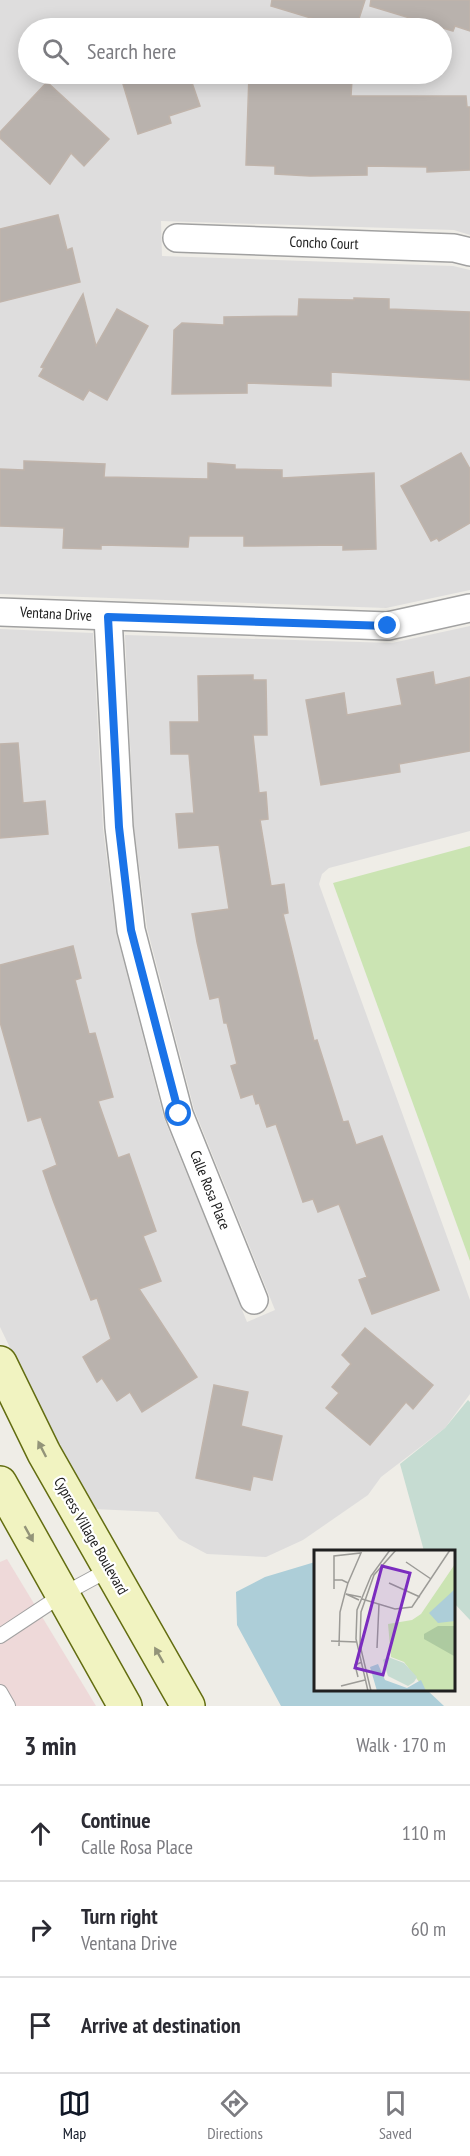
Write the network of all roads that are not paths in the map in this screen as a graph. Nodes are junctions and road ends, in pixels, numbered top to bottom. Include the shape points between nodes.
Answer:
1 (177, 238) dead end
2 (470, 252) edge
3 (470, 608) edge
4 (0, 612) edge
5 (108, 617) junction
6 (254, 1300) dead end
7 (0, 1363) edge
8 (0, 1483) edge
9 (110, 1569) junction
10 (62, 1595) junction
11 (0, 1636) edge
12 (0, 1692) edge
13 (8, 1706) edge
14 (125, 1706) edge
15 (188, 1706) edge

1 - 2 street, Concho Court via 454,248
3 - 5 street, Ventana Drive via 388,626
4 - 5 street, Ventana Drive
5 - 6 street, Calle Rosa Place via 119,827 131,930 179,1114
9 -> 7 street, Cypress Village Boulevard via 44,1453
8 -> 10 street
9 - 10 lane
15 -> 9 street, Cypress Village Boulevard
10 - 11 lane
10 - 14 street
12 - 13 lane

